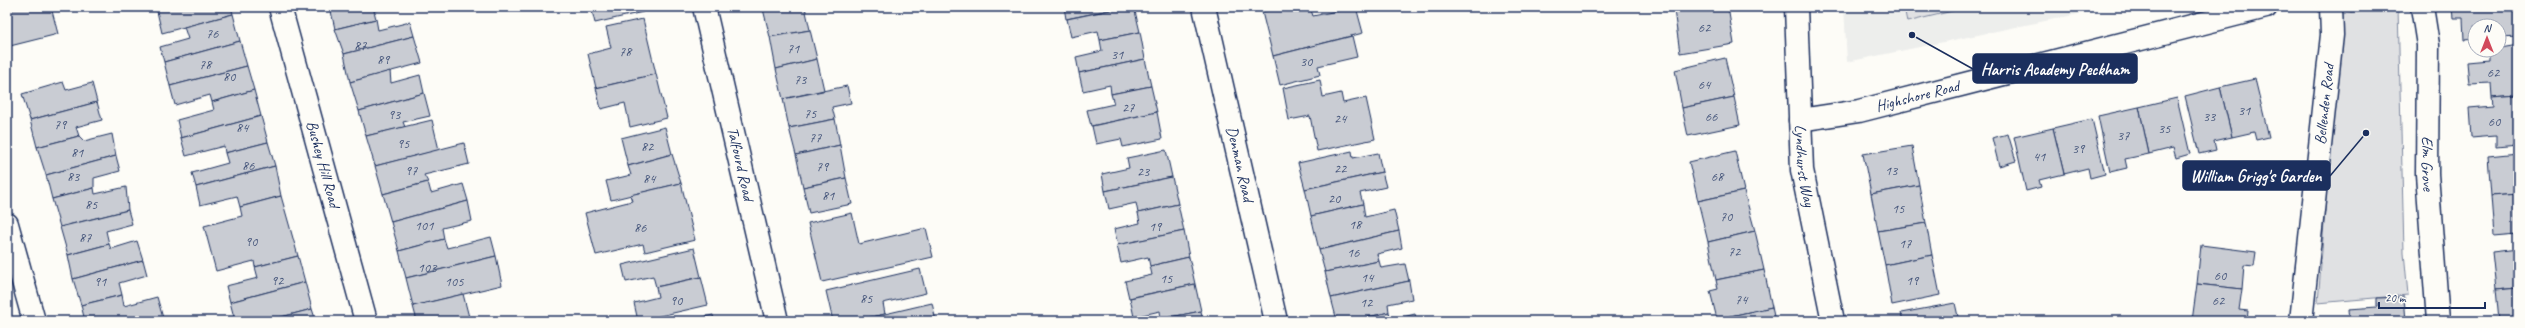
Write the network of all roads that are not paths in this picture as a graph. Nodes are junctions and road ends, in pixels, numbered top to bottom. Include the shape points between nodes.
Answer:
1 (280, 7) edge
2 (704, 7) edge
3 (1204, 7) edge
4 (1796, 7) edge
5 (2266, 7) edge
6 (2331, 7) edge
7 (2422, 7) edge
8 (1800, 120) junction
9 (7, 224) edge
10 (34, 321) edge
11 (366, 321) edge
12 (777, 321) edge
13 (1276, 321) edge
14 (1833, 321) edge
15 (2300, 321) edge
16 (2438, 321) edge

1 - 11 street, Bushey Hill Road
2 - 12 street, Talfourd Road
3 - 13 street, Denman Road
4 - 8 street, Lyndhurst Way
5 - 8 street, Highshore Road via 1859,111
6 - 15 street, Bellenden Road via 2332,35
7 - 16 street, Elm Grove via 2428,45 2427,174
8 - 14 street, Lyndhurst Way via 1802,170
9 - 10 street

